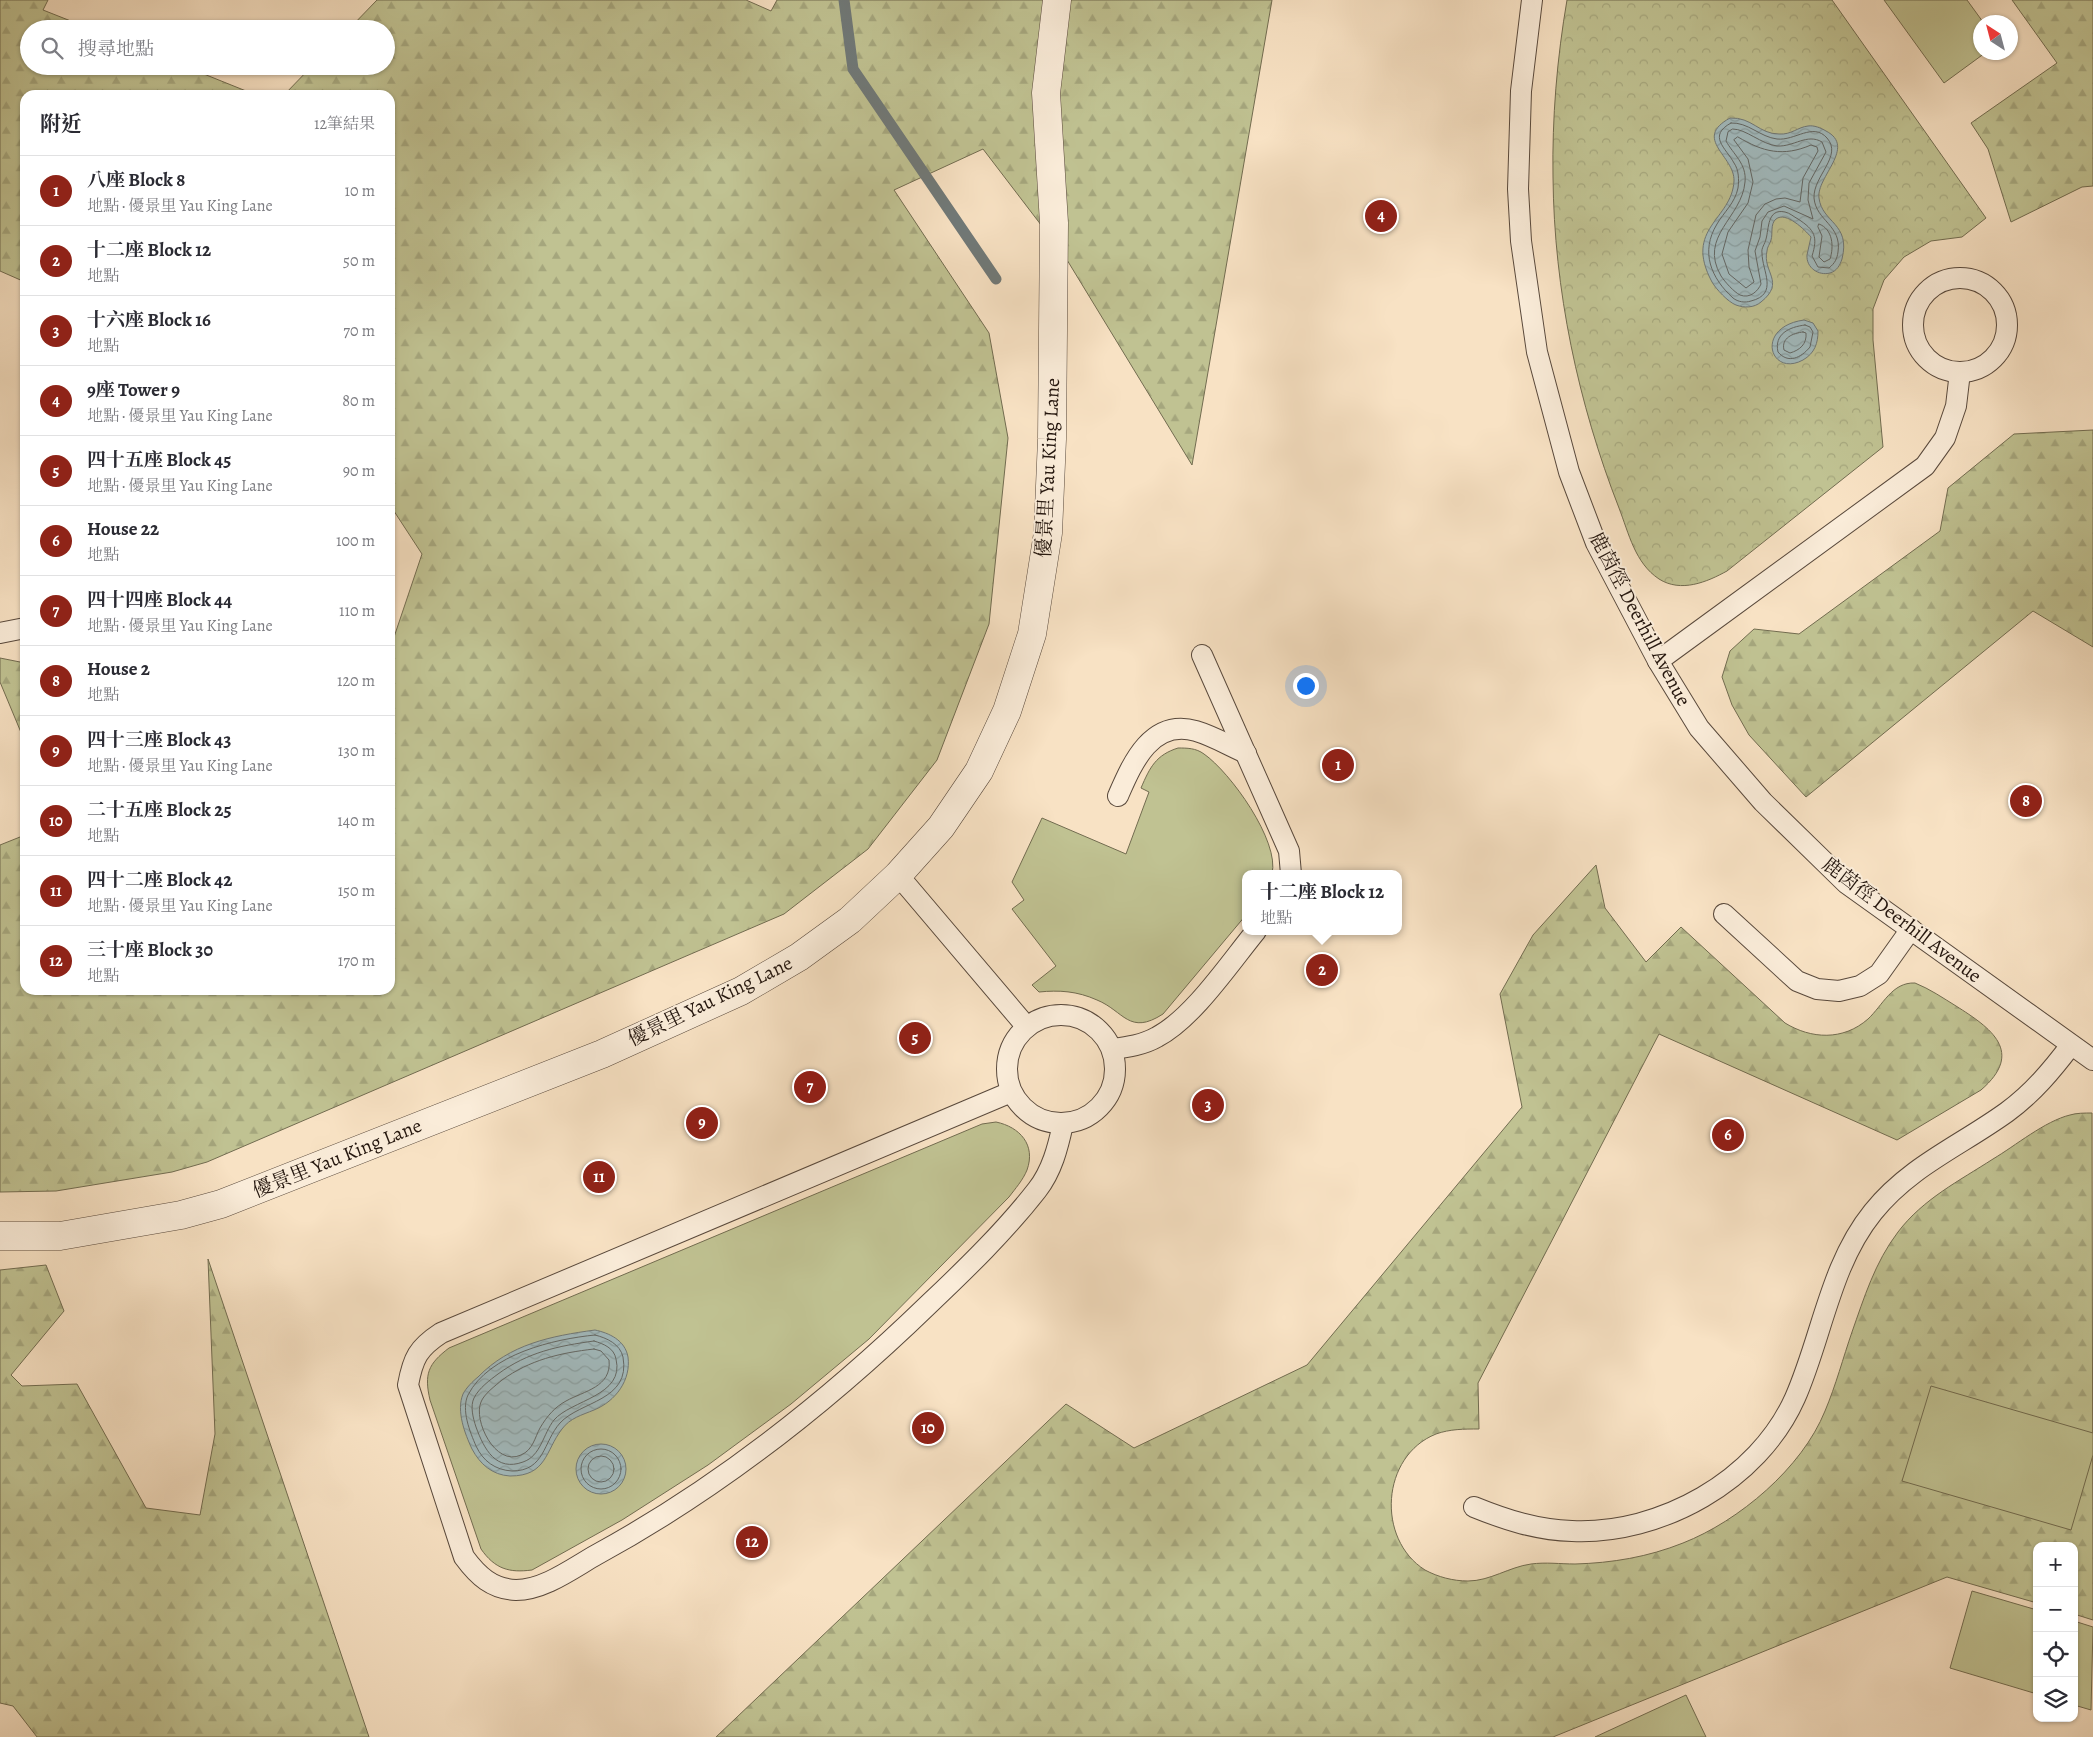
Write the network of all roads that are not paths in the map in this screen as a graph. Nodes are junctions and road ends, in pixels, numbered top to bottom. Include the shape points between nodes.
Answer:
1 (1057, 0) edge
2 (1532, 0) edge
3 (1960, 372) junction
4 (20, 629) edge
5 (0, 633) edge
6 (1202, 654) dead end
7 (1658, 661) junction
8 (1246, 753) junction
9 (1118, 796) dead end
10 (1291, 870) edge
11 (898, 875) junction
12 (1724, 914) dead end
13 (1910, 929) junction
14 (1253, 935) edge
15 (1026, 1026) junction
16 (2071, 1045) junction
17 (1112, 1049) junction
18 (2093, 1060) edge
19 (1011, 1092) junction
20 (1063, 1124) junction
21 (0, 1236) edge
22 (1474, 1507) dead end

1 - 11 street, 優景里 Yau King Lane via 1046,93 1054,223 1052,438 1048,533 1032,634 1008,711 979,770 941,827
2 - 7 lane, 鹿茵徑 Deerhill Avenue via 1521,91 1518,189 1521,240 1537,352 1569,472 1596,543
3 - 3 lane via 1944,369 1919,349 1914,317 1930,289 1945,281 1961,278 1977,281 1991,290 2001,302 2007,326 2001,349 1990,362 1976,370
3 - 7 lane via 1956,406 1945,438 1925,466
4 - 5 lane
6 - 8 lane
7 - 13 lane, 鹿茵徑 Deerhill Avenue via 1699,728 1763,802 1846,883
8 - 9 lane via 1195,730 1176,730 1157,736 1142,748 1132,763
8 - 10 lane via 1289,851
11 - 15 lane
11 - 21 street, 優景里 Yau King Lane via 850,920 799,957 741,990 592,1058 221,1204 181,1215 60,1236
12 - 13 lane via 1797,981 1817,989 1839,990 1860,986 1879,974
13 - 16 lane, 鹿茵徑 Deerhill Avenue
14 - 17 lane via 1175,1025 1135,1046
15 - 17 lane via 1058,1014 1075,1016 1091,1023 1104,1035
15 - 19 lane via 1008,1055 1006,1072
16 - 18 lane, 鹿茵徑 Deerhill Avenue
16 - 22 lane via 2032,1092 2008,1111 1920,1166 1894,1188 1872,1214 1852,1242 1838,1274 1795,1399 1761,1448 1731,1478 1703,1498 1672,1512 1640,1524 1606,1530 1538,1528
17 - 20 lane via 1114,1083 1106,1099 1080,1121
19 - 20 lane via 1030,1115 1046,1122
19 - 20 lane via 441,1333 424,1344 412,1363 408,1386 464,1557 477,1575 496,1586 517,1590 538,1586 639,1531 718,1480 802,1418 880,1352 955,1280 1038,1189 1050,1169

